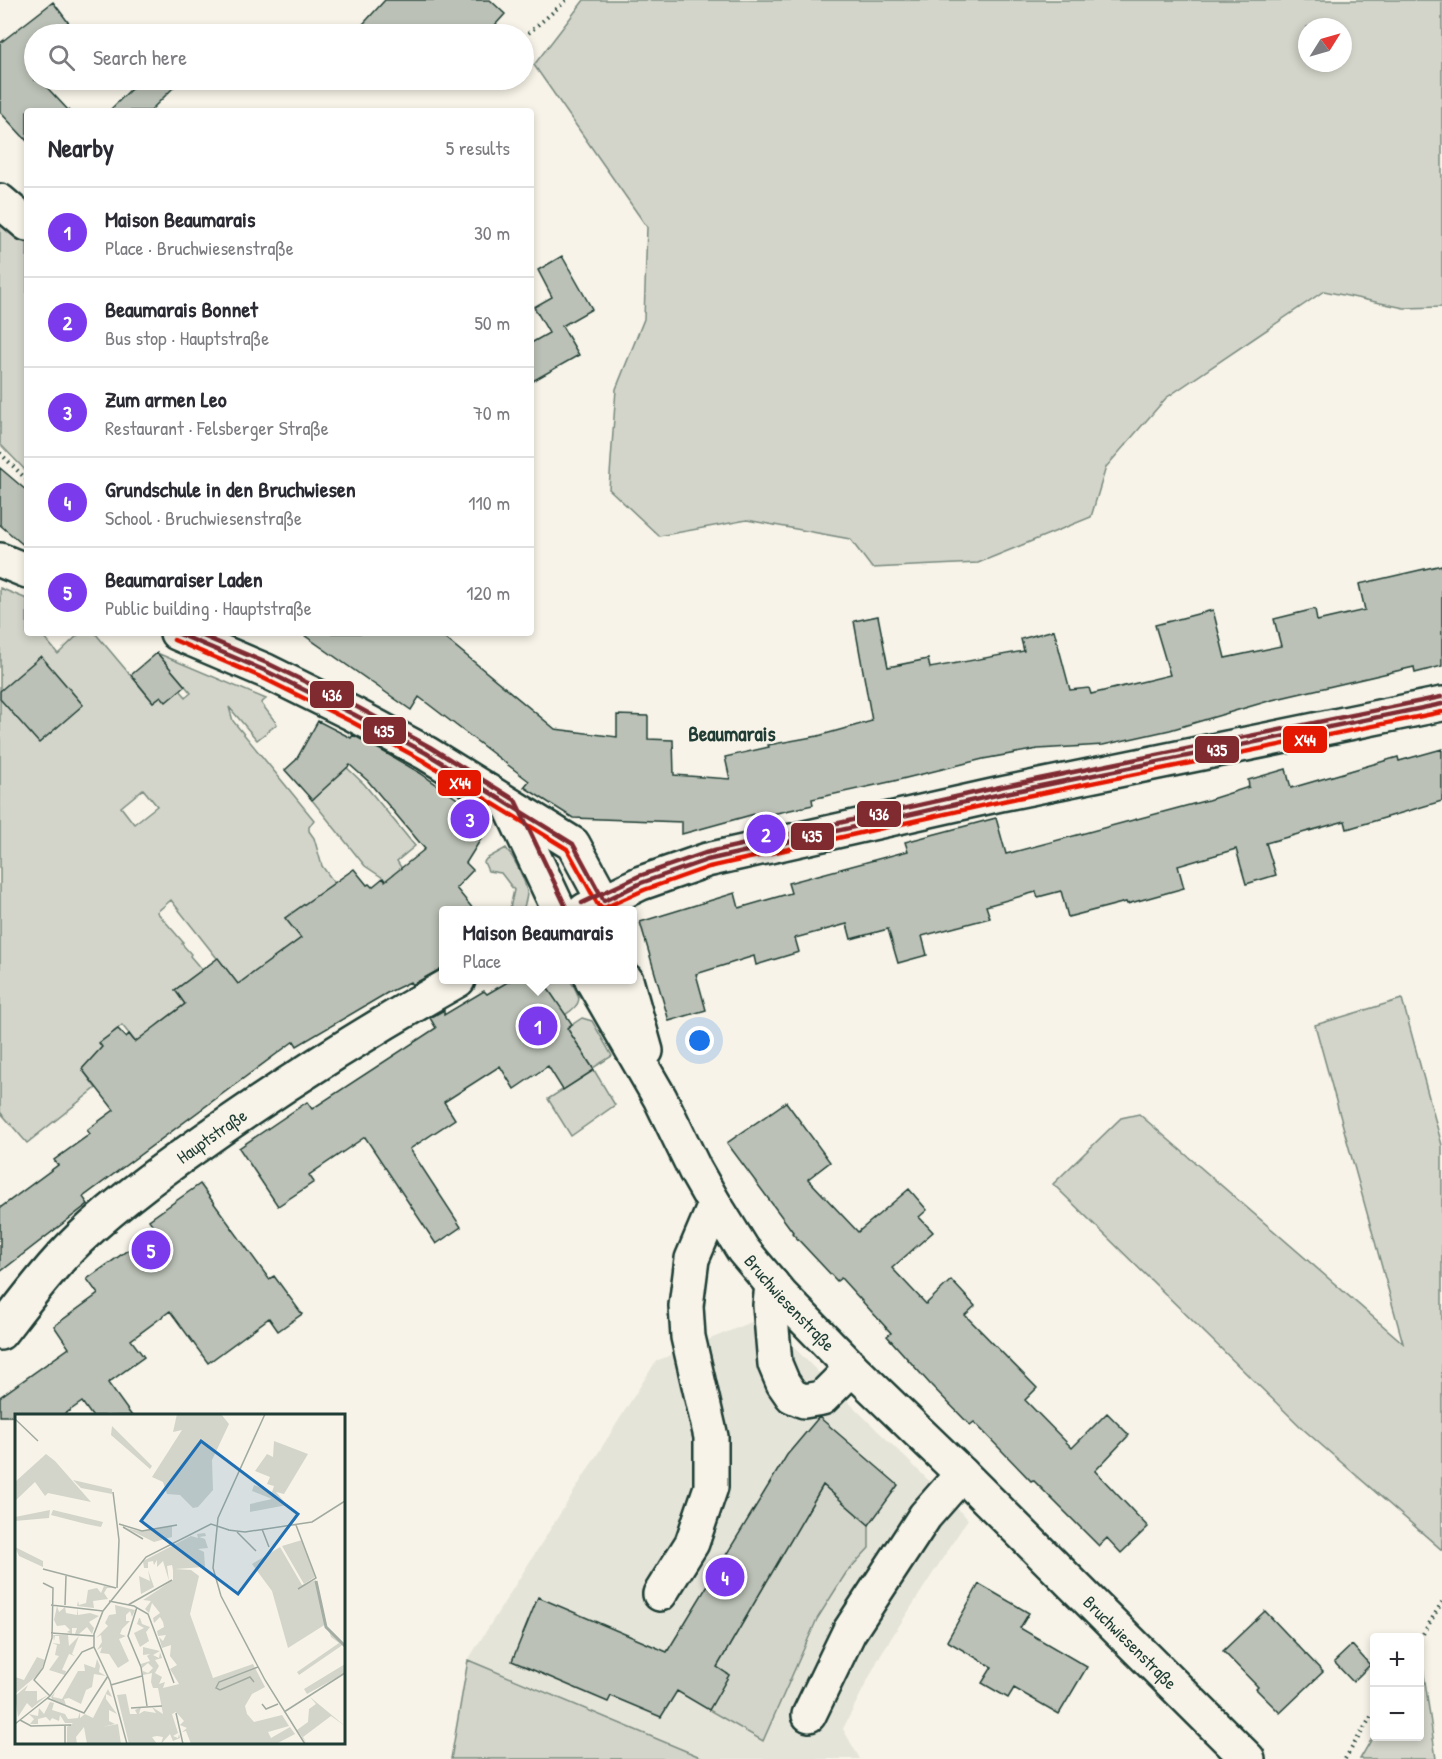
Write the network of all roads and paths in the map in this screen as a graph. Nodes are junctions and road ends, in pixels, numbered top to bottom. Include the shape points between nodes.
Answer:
1 (567, 0) edge
2 (534, 28) edge
3 (0, 201) edge
4 (24, 221) edge
5 (0, 453) edge
6 (24, 477) edge
7 (0, 560) edge
8 (24, 570) edge
9 (184, 636) edge
10 (1442, 704) edge
11 (510, 806) junction
12 (557, 906) edge
13 (599, 906) edge
14 (601, 906) edge
15 (451, 984) edge
16 (594, 984) edge
17 (627, 984) edge
18 (660, 1098) junction
19 (715, 1204) junction
20 (772, 1284) junction
21 (0, 1333) edge
22 (852, 1368) junction
23 (962, 1474) junction
24 (660, 1594) dead end
25 (1442, 1602) edge
26 (1423, 1633) edge
27 (809, 1715) dead end
28 (1370, 1718) edge
29 (1248, 1759) edge
30 (1345, 1759) edge

1 - 2 path
3 - 4 street
5 - 6 path
7 - 8 street
9 - 11 street via 353,714 426,753
10 - 14 street via 1001,794 707,860 641,883
11 - 12 street
11 - 13 street via 573,844
15 - 21 street, Hauptstraße via 256,1105 126,1197 78,1240
16 - 18 street, Bruchwiesenstraße
17 - 18 street, Bruchwiesenstraße
18 - 19 street, Bruchwiesenstraße
19 - 20 street, Bruchwiesenstraße via 743,1250
19 - 24 street via 692,1259 687,1306 688,1338 711,1437 711,1487 692,1543
20 - 22 street, Bruchwiesenstraße
20 - 22 street via 775,1364 792,1396 804,1401 822,1398
22 - 23 street, Bruchwiesenstraße
23 - 27 street via 925,1516 849,1632
23 - 29 street, Bruchwiesenstraße
25 - 26 path
28 - 30 path

